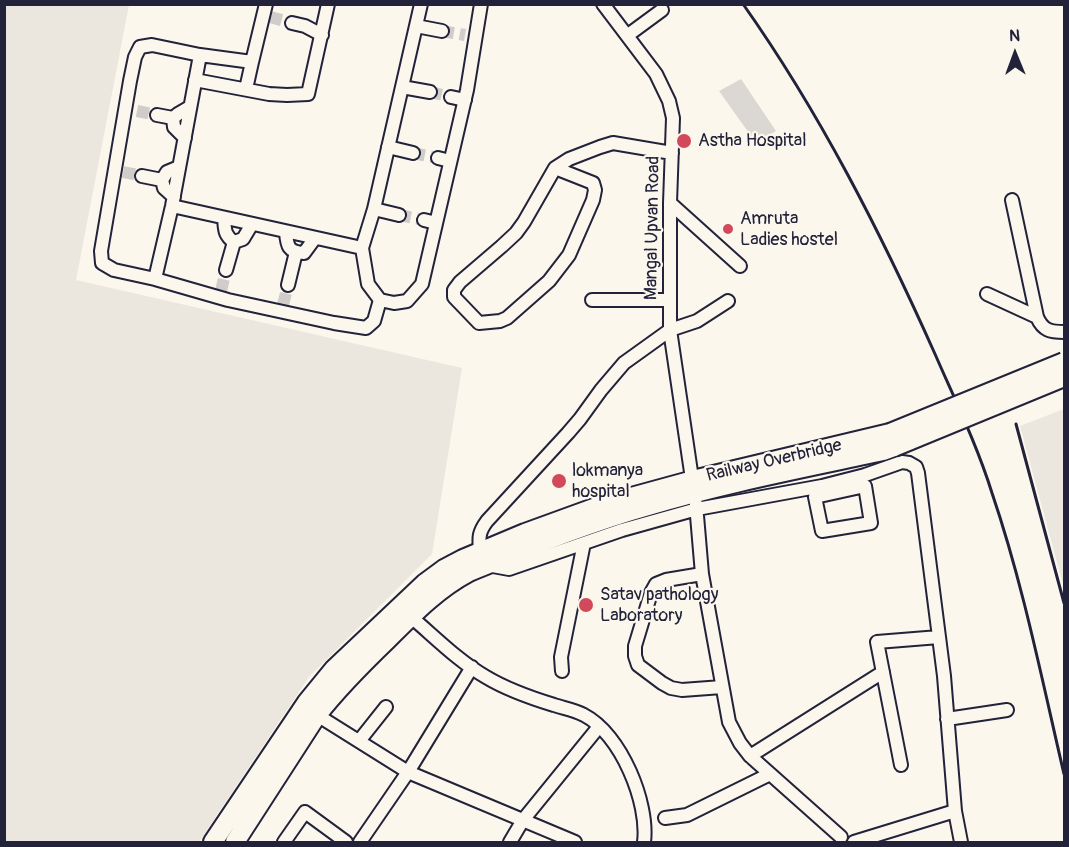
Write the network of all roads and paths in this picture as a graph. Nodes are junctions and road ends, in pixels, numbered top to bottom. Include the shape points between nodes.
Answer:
1 (328, 4) edge
2 (421, 4) edge
3 (481, 4) edge
4 (603, 4) edge
5 (662, 10) dead end
6 (266, 12) edge
7 (292, 23) tunnel mouth
8 (416, 26) junction
9 (323, 29) junction
10 (442, 31) tunnel mouth
11 (628, 35) junction
12 (200, 55) junction
13 (252, 62) junction
14 (195, 80) junction
15 (402, 87) junction
16 (246, 89) junction
17 (430, 93) tunnel mouth
18 (451, 97) tunnel mouth
19 (465, 100) junction
20 (190, 107) junction
21 (157, 115) tunnel mouth
22 (173, 118) junction
23 (185, 138) junction
24 (388, 147) junction
25 (413, 153) tunnel mouth
26 (672, 153) junction
27 (438, 158) tunnel mouth
28 (450, 161) junction
29 (179, 167) junction
30 (555, 168) junction
31 (142, 176) tunnel mouth
32 (162, 180) junction
33 (1012, 200) dead end
34 (173, 202) junction
35 (670, 203) junction
36 (374, 209) junction
37 (399, 215) tunnel mouth
38 (224, 218) junction
39 (252, 224) junction
40 (286, 232) junction
41 (315, 238) junction
42 (234, 242) junction
43 (362, 248) junction
44 (296, 252) junction
45 (741, 266) dead end
46 (226, 270) tunnel mouth
47 (155, 279) junction
48 (288, 285) tunnel mouth
49 (987, 294) dead end
50 (380, 300) junction
51 (592, 300) dead end
52 (670, 300) junction
53 (728, 301) dead end
54 (1037, 317) junction
55 (670, 330) junction
56 (1065, 332) edge
57 (1065, 362) edge
58 (1065, 377) edge
59 (892, 440) junction
60 (691, 472) dead end
61 (834, 488) junction
62 (696, 505) junction
63 (584, 543) junction
64 (483, 559) junction
65 (702, 574) junction
66 (411, 616) junction
67 (939, 637) junction
68 (472, 667) junction
69 (562, 671) dead end
70 (883, 672) junction
71 (722, 687) junction
72 (386, 707) dead end
73 (1007, 710) dead end
74 (317, 715) junction
75 (946, 719) junction
76 (597, 729) dead end
77 (358, 741) junction
78 (750, 756) junction
79 (901, 765) dead end
80 (408, 772) junction
81 (770, 774) junction
82 (956, 811) junction
83 (665, 818) dead end
84 (523, 820) junction
85 (845, 841) edge
86 (284, 842) edge
87 (213, 843) edge
88 (235, 843) edge
89 (346, 843) edge
90 (360, 843) edge
91 (510, 843) edge
92 (575, 843) edge
93 (644, 843) edge
94 (961, 843) edge

1 - 9 street
2 - 8 street
3 - 19 street via 471,36
4 - 11 street, Mangal Upvan Road
5 - 11 street
6 - 13 street
7 - 9 street
8 - 10 street
8 - 15 street
9 - 16 street via 308,94 269,94
11 - 26 street, Mangal Upvan Road via 656,74 669,101 673,118
12 - 13 street
12 - 14 street
12 - 47 street via 152,45 141,47 135,57 131,110 101,250 102,263 114,270
13 - 16 street
14 - 16 street
14 - 20 street
15 - 17 street
15 - 24 street
18 - 19 street
19 - 28 street
20 - 22 street
20 - 23 street
21 - 22 street
22 - 23 street via 174,127
23 - 29 street
24 - 25 street
24 - 36 street
26 - 30 street via 613,144 583,153
26 - 35 street, Mangal Upvan Road
27 - 28 street
28 - 50 street via 430,222 422,284 407,302
29 - 32 street via 167,172
29 - 34 street
30 - 30 street via 516,233 454,290 454,297 479,322 507,318 549,281 569,255 596,190 593,183
31 - 32 street
32 - 34 street
33 - 54 street
34 - 38 street
34 - 47 street
35 - 45 street
35 - 52 street, Mangal Upvan Road
36 - 37 street
36 - 43 street
38 - 39 street
38 - 42 street via 228,238
39 - 40 street
39 - 42 street via 243,239
40 - 41 street
40 - 44 street via 290,249
41 - 43 street
41 - 44 street via 304,253
42 - 46 street
43 - 50 street via 368,284
44 - 48 street
47 - 50 street via 366,328 374,321
49 - 54 street
51 - 52 street
52 - 55 street, Mangal Upvan Road
53 - 55 street via 697,321
54 - 56 street via 1047,330
55 - 60 street, Mangal Upvan Road
55 - 64 street via 624,363 568,434 487,521 479,538
57 - 59 main road, Railway Overbridge, bridge
58 - 59 main road, Railway Overbridge, bridge
59 - 64 main road, Railway Overbridge via 871,453 648,506
61 - 61 street via 815,497 822,531 871,523 865,486
61 - 62 street
61 - 67 street via 902,462 916,467
62 - 63 street
62 - 65 street
63 - 64 street via 509,569
63 - 69 street via 561,657
64 - 66 main road
64 - 87 main road via 444,569 425,583 334,669 306,702
65 - 71 street
65 - 71 street via 656,584 635,656 638,665 671,688
66 - 68 street
66 - 74 main road
67 - 70 street via 877,642
67 - 75 street
68 - 80 street
68 - 93 street via 527,696 585,715 609,735 638,790
70 - 78 street
70 - 79 street
71 - 78 street via 729,722
72 - 77 street
73 - 75 street
74 - 77 street
74 - 88 main road
75 - 82 street
76 - 84 street
77 - 80 street
78 - 81 street
80 - 84 street
80 - 90 street
81 - 83 street via 687,815
81 - 85 street
82 - 85 street
82 - 94 street
84 - 91 street
84 - 92 street
86 - 89 street via 305,812

